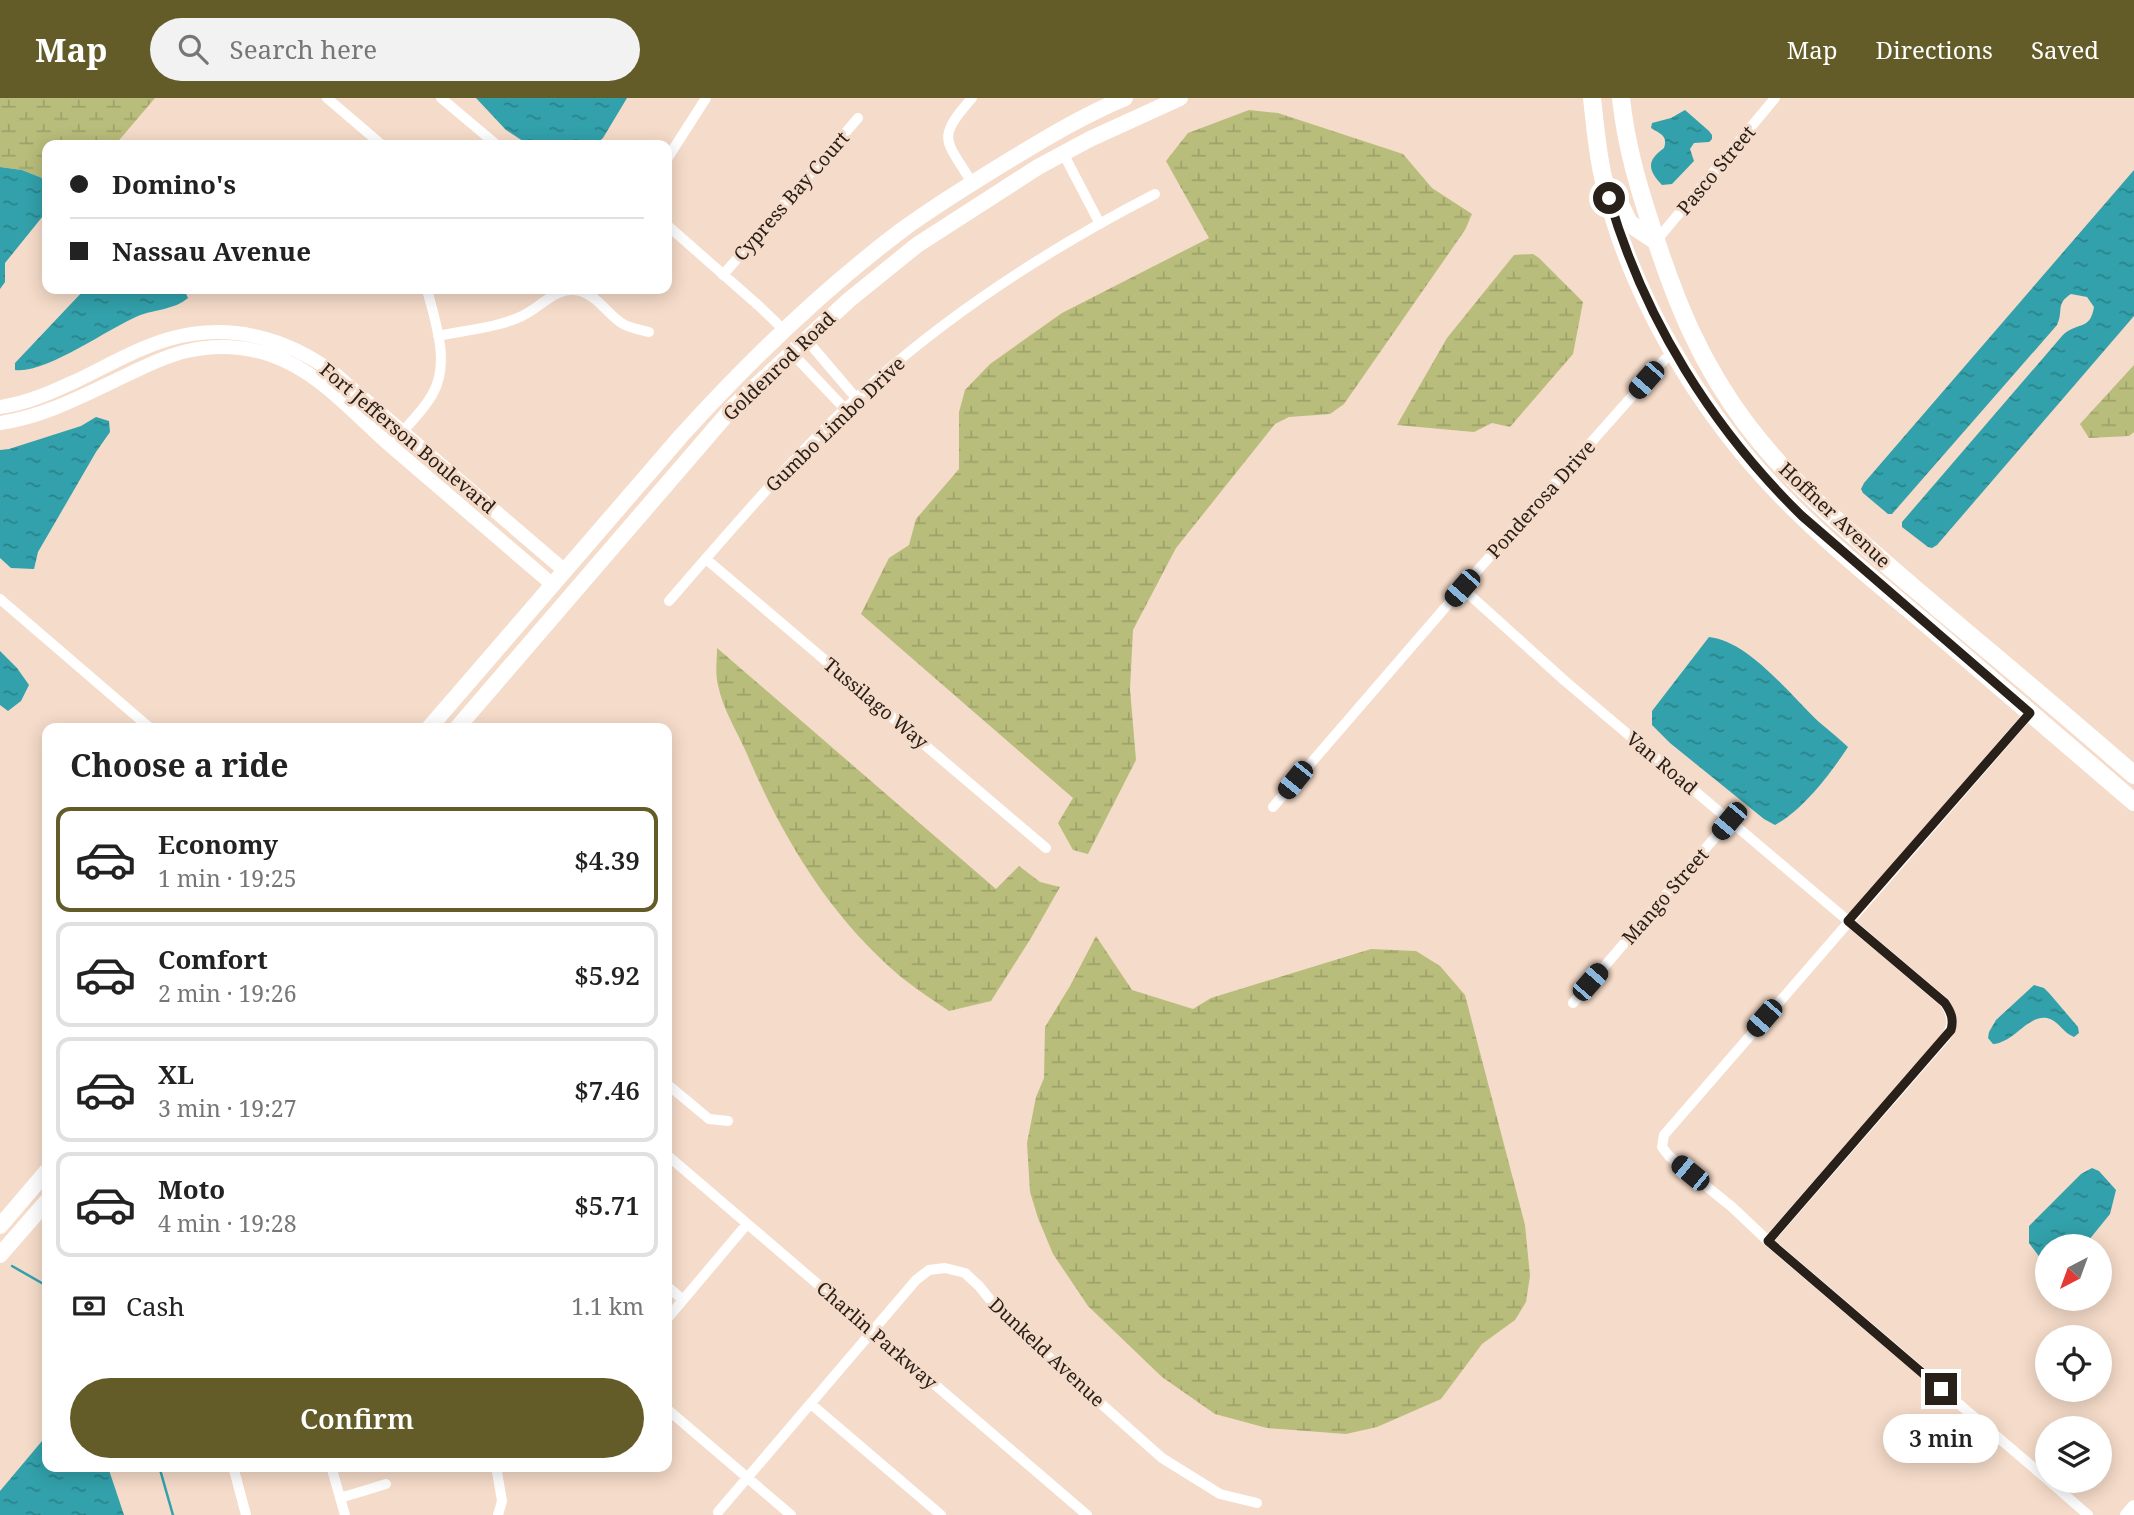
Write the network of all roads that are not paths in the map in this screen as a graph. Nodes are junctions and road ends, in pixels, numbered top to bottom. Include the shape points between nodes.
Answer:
1 (327, 98) edge
2 (441, 98) edge
3 (706, 98) edge
4 (972, 98) edge
5 (1180, 98) edge
6 (1592, 98) edge
7 (1621, 98) edge
8 (1775, 98) edge
9 (1116, 100) edge
10 (858, 118) dead end
11 (1596, 132) junction
12 (1090, 139) junction
13 (376, 140) edge
14 (491, 140) edge
15 (672, 151) edge
16 (1063, 153) junction
17 (972, 183) junction
18 (1155, 194) dead end
19 (1100, 224) junction
20 (672, 229) edge
21 (1656, 241) junction
22 (1633, 269) junction
23 (723, 275) junction
24 (428, 294) edge
25 (555, 294) edge
26 (586, 294) edge
27 (783, 330) junction
28 (649, 332) dead end
29 (438, 336) junction
30 (805, 338) junction
31 (791, 352) junction
32 (1675, 352) junction
33 (836, 373) junction
34 (1713, 375) junction
35 (823, 385) junction
36 (856, 398) junction
37 (0, 407) edge
38 (845, 409) junction
39 (0, 423) edge
40 (402, 432) junction
41 (681, 436) junction
42 (390, 445) junction
43 (706, 559) junction
44 (565, 571) junction
45 (553, 585) junction
46 (1462, 588) junction
47 (575, 591) junction
48 (0, 599) edge
49 (669, 601) dead end
50 (1922, 621) junction
51 (547, 624) junction
52 (2025, 682) junction
53 (2030, 713) junction
54 (144, 723) edge
55 (433, 723) edge
56 (461, 723) edge
57 (2116, 760) junction
58 (2134, 775) edge
59 (2134, 802) edge
60 (1273, 807) dead end
61 (1729, 821) junction
62 (1046, 848) dead end
63 (1848, 921) junction
64 (1573, 1003) dead end
65 (672, 1088) edge
66 (728, 1121) dead end
67 (672, 1160) edge
68 (42, 1177) edge
69 (42, 1198) edge
70 (42, 1207) edge
71 (31, 1219) junction
72 (747, 1224) junction
73 (0, 1226) edge
74 (1768, 1241) junction
75 (0, 1255) edge
76 (672, 1290) edge
77 (683, 1300) junction
78 (672, 1313) edge
79 (873, 1332) junction
80 (811, 1404) junction
81 (672, 1413) edge
82 (2035, 1469) edge
83 (235, 1472) edge
84 (333, 1472) edge
85 (497, 1472) edge
86 (748, 1478) junction
87 (386, 1484) dead end
88 (2063, 1493) edge
89 (340, 1498) junction
90 (1257, 1503) dead end
91 (2134, 1507) edge
92 (718, 1513) dead end
93 (246, 1515) edge
94 (345, 1515) edge
95 (498, 1515) edge
96 (791, 1515) edge
97 (941, 1515) edge
98 (1087, 1515) edge
99 (2088, 1515) edge
100 (2127, 1515) edge

1 - 13 street
2 - 14 street
3 - 15 street
4 - 17 street via 950,126 948,136 949,146
5 - 12 main road, Goldenrod Road
6 - 11 main road, Hoffner Avenue
7 - 21 main road, Hoffner Avenue via 1627,145
8 - 21 street, Pasco Street
9 - 12 main road via 1119,112
9 - 17 main road, Goldenrod Road
10 - 23 street, Cypress Bay Court
11 - 21 main road via 1604,145 1620,209 1629,223
11 - 22 main road, Hoffner Avenue via 1603,176
12 - 16 main road, Goldenrod Road
16 - 19 street
16 - 30 main road, Goldenrod Road via 917,245
17 - 27 main road, Goldenrod Road via 902,230
18 - 19 street, Gumbo Limbo Drive
19 - 36 street, Gumbo Limbo Drive via 988,292
20 - 23 street
21 - 34 main road, Hoffner Avenue via 1681,311
22 - 32 main road, Hoffner Avenue
22 - 34 main road via 1662,292 1701,363
23 - 27 street
24 - 29 street
25 - 29 street via 533,311 508,321
26 - 28 street via 624,324
27 - 41 main road, Goldenrod Road
29 - 40 street via 439,380 425,407
30 - 31 main road, Goldenrod Road
30 - 33 street
31 - 35 street
31 - 47 main road, Goldenrod Road via 734,406
32 - 46 street, Ponderosa Drive
32 - 50 main road, Hoffner Avenue via 1727,432 1777,491
33 - 35 street
33 - 36 street
34 - 52 main road, Hoffner Avenue via 1747,425 1806,493
35 - 38 street
36 - 38 street, Gumbo Limbo Drive
37 - 40 street, Fort Jefferson Boulevard via 32,400 167,340 232,331 277,342 314,359
38 - 43 street, Gumbo Limbo Drive
39 - 42 street, Fort Jefferson Boulevard via 50,411 184,351 233,347 272,355 304,372
40 - 42 street
40 - 44 street, Fort Jefferson Boulevard
41 - 44 main road, Goldenrod Road
41 - 47 main road via 666,468 576,570
42 - 45 street, Fort Jefferson Boulevard
43 - 49 street, Gumbo Limbo Drive
43 - 62 street, Tussilago Way
44 - 45 main road, Goldenrod Road
44 - 51 main road via 565,592
45 - 55 main road, Goldenrod Road
46 - 60 street, Ponderosa Drive
46 - 61 street, Van Road
47 - 51 main road, Goldenrod Road
48 - 54 street
50 - 52 main road via 1940,624 2010,682 2018,686
50 - 53 main road, Hoffner Avenue
51 - 56 main road, Goldenrod Road
52 - 57 main road, Hoffner Avenue
53 - 57 main road via 2046,711 2100,756
53 - 59 main road, Hoffner Avenue
53 - 63 street
57 - 58 main road, Hoffner Avenue
61 - 63 street, Van Road
61 - 64 street, Mango Street
63 - 74 street, Van Road via 1945,1003 1953,1022 1945,1038
63 - 74 street via 1664,1135 1662,1147 1669,1156
65 - 66 street via 709,1119
67 - 72 street, Charlin Parkway
68 - 73 main road
69 - 71 main road via 30,1213
70 - 71 main road
71 - 75 main road
72 - 77 street
72 - 79 street, Charlin Parkway
74 - 82 street
76 - 77 street
77 - 78 street
79 - 80 street, Dunkeld Avenue
79 - 90 street, Dunkeld Avenue via 929,1270 965,1273 1006,1320 1162,1458 1220,1494
79 - 98 street, Charlin Parkway
80 - 86 street, Dunkeld Avenue
80 - 97 street
81 - 86 street
83 - 93 street
84 - 89 street
85 - 95 street via 502,1501
86 - 92 street, Dunkeld Avenue
86 - 96 street
87 - 89 street
88 - 99 street
89 - 94 street
91 - 100 street

